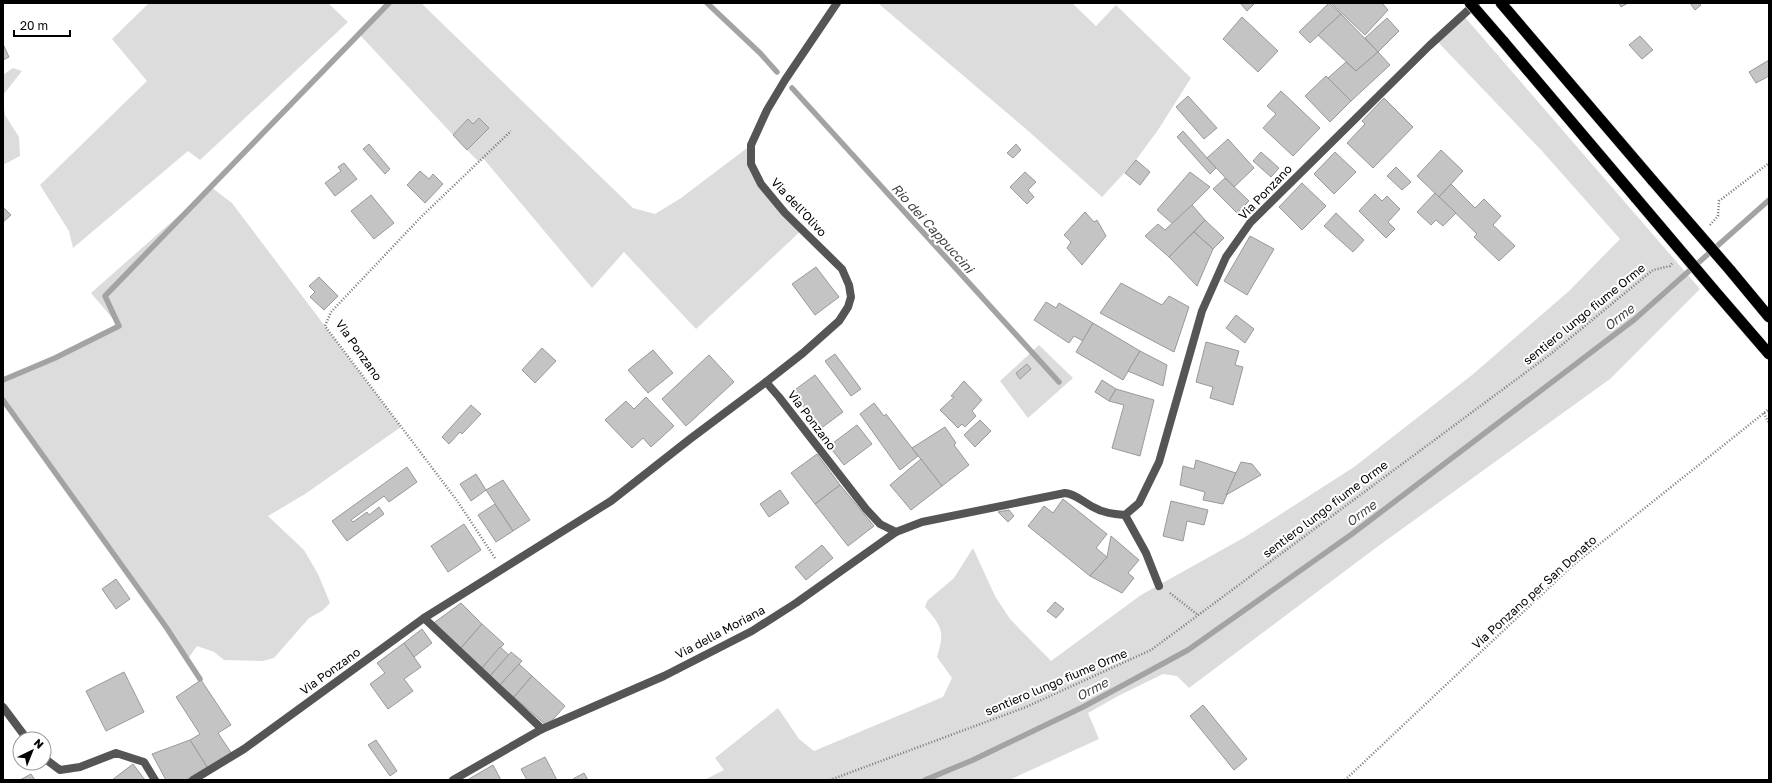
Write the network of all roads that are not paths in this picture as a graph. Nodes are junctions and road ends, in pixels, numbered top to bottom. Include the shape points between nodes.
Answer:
1 (837, 3) edge
2 (1470, 3) edge
3 (1476, 3) edge
4 (1501, 3) edge
5 (1769, 317) edge
6 (1769, 354) edge
7 (766, 382) junction
8 (1125, 515) junction
9 (896, 532) junction
10 (1159, 586) road end
11 (424, 618) junction
12 (3, 707) edge
13 (542, 729) junction
14 (21, 731) edge
15 (52, 764) edge
16 (154, 780) edge
17 (193, 780) edge
18 (453, 780) edge

1 - 7 street, Via dell'Olivo via 764,116 751,145 751,164 761,184 785,213 842,269 851,297 839,321
2 - 6 highway, bridge
3 - 8 street, Via Ponzano via 1250,223 1226,257 1202,312 1159,462 1140,503
4 - 5 highway, bridge
7 - 9 street, Via Ponzano via 866,509 880,524
7 - 11 street, Via Ponzano via 611,501
8 - 9 street via 1111,514 1073,494 1065,493 922,522
8 - 10 street via 1146,553
9 - 13 street, Via della Moriana via 752,631 664,676
11 - 13 street
11 - 17 street, Via Ponzano via 250,744
12 - 14 street
13 - 18 street, Via della Moriana
15 - 16 street via 60,770 70,769 116,753 144,762

